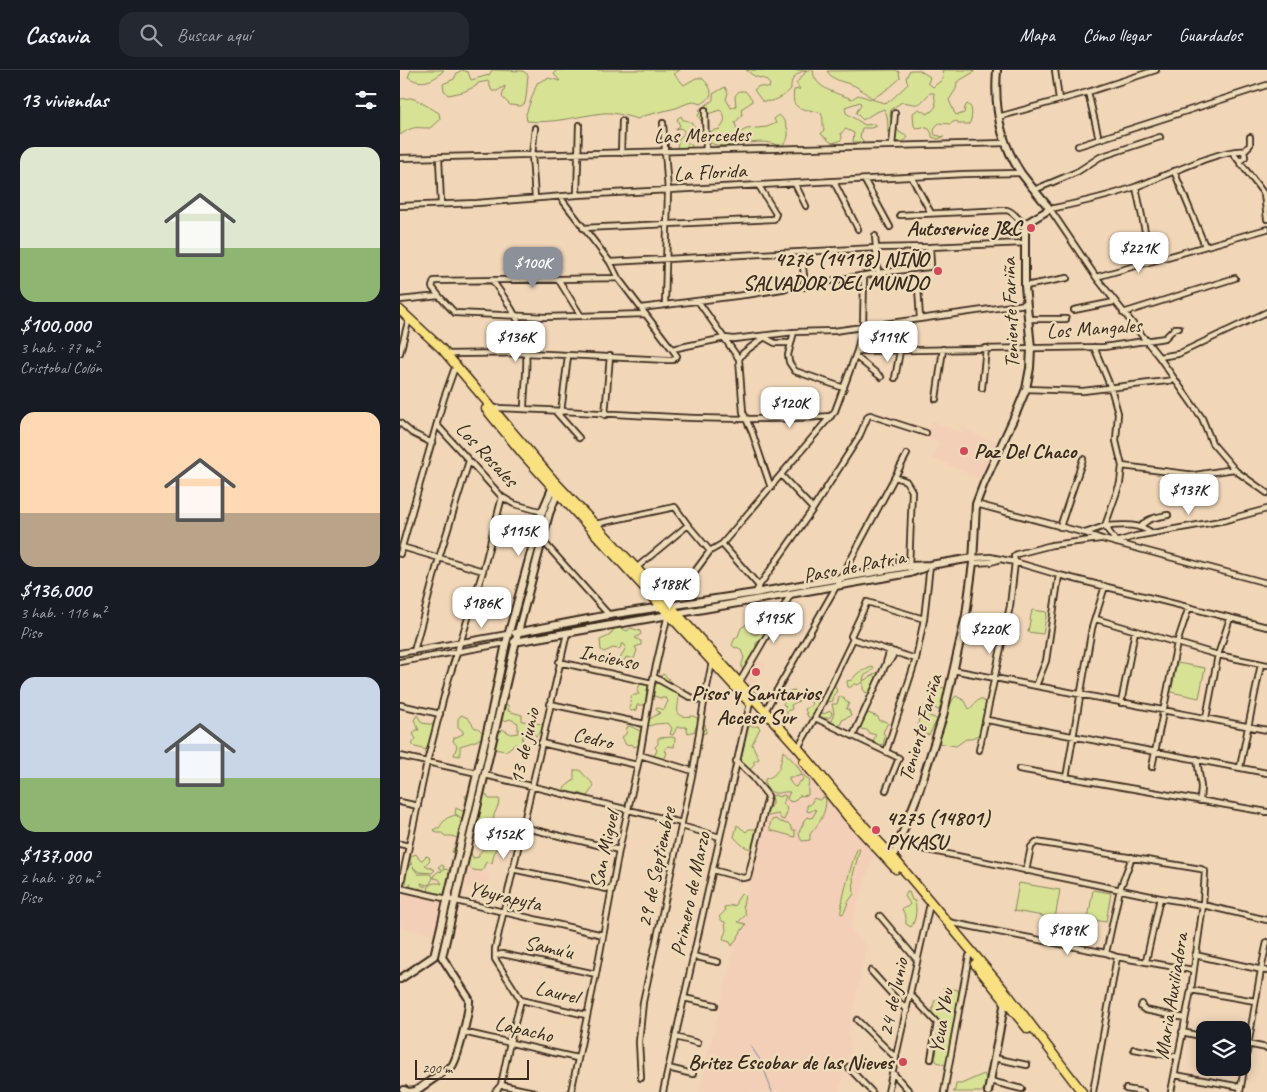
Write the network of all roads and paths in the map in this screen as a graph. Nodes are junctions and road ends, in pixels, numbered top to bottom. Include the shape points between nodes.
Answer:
1 (998, 70) edge
2 (1055, 70) edge
3 (1156, 70) edge
4 (1267, 85) edge
5 (1088, 92) junction
6 (1059, 100) junction
7 (705, 110) dead end
8 (894, 113) dead end
9 (998, 117) junction
10 (622, 121) dead end
11 (663, 123) dead end
12 (578, 124) dead end
13 (535, 128) dead end
14 (1160, 137) dead end
15 (1250, 137) dead end
16 (1099, 139) junction
17 (1006, 143) junction
18 (892, 146) junction
19 (1078, 146) dead end
20 (706, 151) junction
21 (1244, 151) junction
22 (664, 152) junction
23 (621, 153) junction
24 (1233, 153) junction
25 (577, 154) junction
26 (532, 155) junction
27 (400, 158) edge
28 (439, 158) junction
29 (1240, 161) junction
30 (1174, 171) junction
31 (1021, 173) junction
32 (912, 178) junction
33 (865, 181) junction
34 (834, 182) junction
35 (795, 184) junction
36 (759, 186) junction
37 (1136, 187) junction
38 (1034, 190) junction
39 (668, 191) junction
40 (576, 195) junction
41 (560, 197) junction
42 (535, 198) junction
43 (441, 204) junction
44 (400, 206) edge
45 (806, 206) dead end
46 (1050, 209) junction
47 (931, 213) junction
48 (900, 215) dead end
49 (1267, 219) edge
50 (667, 224) junction
51 (1025, 224) junction
52 (890, 227) dead end
53 (583, 228) junction
54 (1267, 228) edge
55 (858, 229) dead end
56 (875, 236) dead end
57 (1025, 243) junction
58 (1205, 246) junction
59 (930, 247) junction
60 (876, 248) junction
61 (801, 252) junction
62 (666, 259) junction
63 (1151, 261) junction
64 (610, 262) junction
65 (878, 273) junction
66 (864, 277) junction
67 (1096, 277) junction
68 (618, 278) junction
69 (1067, 278) dead end
70 (1235, 278) dead end
71 (558, 279) junction
72 (492, 280) junction
73 (1025, 286) junction
74 (804, 287) junction
75 (918, 287) dead end
76 (439, 296) junction
77 (400, 300) edge
78 (698, 301) junction
79 (1114, 302) junction
80 (1026, 304) junction
81 (665, 305) junction
82 (641, 308) junction
83 (400, 310) edge
84 (1074, 310) dead end
85 (1267, 312) edge
86 (1123, 313) junction
87 (644, 314) junction
88 (400, 315) edge
89 (514, 315) junction
90 (581, 316) junction
91 (920, 319) junction
92 (1028, 319) junction
93 (1066, 319) dead end
94 (408, 322) junction
95 (862, 326) junction
96 (1179, 328) dead end
97 (794, 332) junction
98 (766, 336) junction
99 (724, 338) junction
100 (1146, 341) junction
101 (792, 344) junction
102 (1094, 347) junction
103 (986, 348) junction
104 (1031, 348) junction
105 (672, 349) junction
106 (943, 350) junction
107 (900, 351) junction
108 (400, 353) edge
109 (526, 353) junction
110 (856, 353) junction
111 (446, 354) junction
112 (568, 356) junction
113 (610, 356) junction
114 (1159, 357) junction
115 (739, 359) junction
116 (454, 370) junction
117 (881, 377) dead end
118 (895, 378) dead end
119 (1175, 380) junction
120 (844, 388) junction
121 (982, 388) dead end
122 (1111, 388) junction
123 (1026, 389) junction
124 (936, 399) dead end
125 (493, 408) junction
126 (524, 409) junction
127 (559, 412) junction
128 (606, 414) junction
129 (831, 416) junction
130 (747, 419) junction
131 (400, 423) edge
132 (437, 425) junction
133 (926, 433) dead end
134 (579, 438) dead end
135 (432, 443) junction
136 (907, 454) dead end
137 (1083, 459) dead end
138 (468, 461) junction
139 (1122, 466) junction
140 (1234, 469) junction
141 (781, 475) junction
142 (895, 477) junction
143 (770, 488) junction
144 (557, 489) junction
145 (1267, 493) edge
146 (502, 497) junction
147 (976, 504) junction
148 (813, 509) junction
149 (1267, 509) edge
150 (546, 513) junction
151 (1168, 515) dead end
152 (595, 524) junction
153 (688, 525) junction
154 (1105, 526) junction
155 (1141, 526) junction
156 (400, 527) edge
157 (1060, 527) junction
158 (406, 532) junction
159 (1085, 533) junction
160 (1152, 533) junction
161 (1102, 539) junction
162 (542, 540) junction
163 (1117, 542) junction
164 (722, 544) junction
165 (402, 547) junction
166 (710, 551) junction
167 (400, 554) edge
168 (439, 558) junction
169 (973, 561) junction
170 (1015, 562) junction
171 (930, 565) junction
172 (636, 568) junction
173 (910, 570) junction
174 (483, 571) junction
175 (1059, 575) junction
176 (690, 578) dead end
177 (840, 578) junction
178 (1267, 583) edge
179 (835, 586) junction
180 (1104, 586) junction
181 (757, 590) junction
182 (791, 594) junction
183 (755, 600) junction
184 (1189, 607) junction
185 (666, 610) junction
186 (610, 615) junction
187 (1230, 618) junction
188 (924, 619) junction
189 (1096, 619) junction
190 (618, 624) junction
191 (608, 626) junction
192 (1267, 627) edge
193 (1135, 631) junction
194 (518, 632) junction
195 (567, 633) junction
196 (508, 634) junction
197 (854, 639) junction
198 (516, 642) junction
199 (460, 643) junction
200 (506, 643) junction
201 (1177, 643) junction
202 (414, 651) junction
203 (892, 651) junction
204 (456, 652) junction
205 (400, 653) edge
206 (1218, 655) junction
207 (916, 659) junction
208 (400, 662) edge
209 (559, 662) junction
210 (712, 662) junction
211 (1260, 664) junction
212 (1267, 665) edge
213 (953, 670) junction
214 (654, 677) junction
215 (995, 679) junction
216 (652, 683) junction
217 (739, 684) junction
218 (1036, 686) junction
219 (1080, 695) junction
220 (704, 702) junction
221 (750, 703) junction
222 (1121, 703) junction
223 (550, 704) junction
224 (400, 705) edge
225 (764, 711) junction
226 (1164, 711) junction
227 (440, 714) junction
228 (815, 718) junction
229 (1206, 718) junction
230 (987, 720) junction
231 (645, 724) junction
232 (1248, 727) junction
233 (1267, 730) edge
234 (853, 736) junction
235 (1073, 736) junction
236 (541, 744) junction
237 (796, 750) junction
238 (979, 750) dead end
239 (886, 752) junction
240 (1155, 752) junction
241 (400, 756) edge
242 (640, 756) junction
243 (1197, 759) junction
244 (736, 761) junction
245 (428, 762) junction
246 (637, 765) junction
247 (1152, 767) dead end
248 (1240, 768) junction
249 (1019, 769) dead end
250 (693, 771) junction
251 (477, 773) junction
252 (1267, 773) edge
253 (485, 775) junction
254 (1066, 778) junction
255 (531, 787) junction
256 (886, 790) dead end
257 (1200, 801) junction
258 (400, 802) edge
259 (418, 806) junction
260 (629, 809) junction
261 (1267, 812) edge
262 (681, 825) junction
263 (522, 827) junction
264 (720, 837) junction
265 (400, 844) edge
266 (899, 844) junction
267 (409, 846) junction
268 (619, 850) junction
269 (1132, 857) junction
270 (891, 859) junction
271 (512, 869) junction
272 (713, 870) junction
273 (1026, 871) junction
274 (400, 888) edge
275 (1120, 889) junction
276 (612, 890) junction
277 (1160, 898) junction
278 (451, 900) junction
279 (1203, 905) junction
280 (929, 908) junction
281 (503, 912) junction
282 (880, 916) dead end
283 (1267, 920) edge
284 (947, 922) junction
285 (604, 935) junction
286 (1267, 942) edge
287 (1106, 953) junction
288 (1194, 955) junction
289 (434, 956) junction
290 (495, 956) junction
291 (693, 956) junction
292 (969, 956) junction
293 (442, 957) junction
294 (1117, 957) junction
295 (917, 960) junction
296 (1146, 961) junction
297 (718, 962) dead end
298 (1193, 970) junction
299 (1260, 970) junction
300 (872, 971) dead end
301 (1267, 971) edge
302 (596, 974) junction
303 (400, 979) edge
304 (1191, 990) junction
305 (911, 995) junction
306 (684, 998) junction
307 (1007, 998) junction
308 (521, 1000) junction
309 (1255, 1000) junction
310 (715, 1004) dead end
311 (1142, 1004) dead end
312 (907, 1011) junction
313 (586, 1015) junction
314 (1186, 1018) junction
315 (857, 1020) dead end
316 (1251, 1029) edge
317 (463, 1032) junction
318 (1182, 1032) junction
319 (1196, 1035) edge
320 (675, 1038) junction
321 (510, 1042) junction
322 (698, 1043) dead end
323 (1251, 1044) edge
324 (1267, 1048) edge
325 (1134, 1049) dead end
326 (1178, 1057) junction
327 (577, 1058) junction
328 (896, 1058) junction
329 (994, 1058) junction
330 (931, 1059) dead end
331 (1027, 1065) dead end
332 (848, 1067) dead end
333 (668, 1068) junction
334 (893, 1073) junction
335 (693, 1074) dead end
336 (1175, 1075) junction
337 (1243, 1076) edge
338 (641, 1078) dead end
339 (990, 1082) junction
340 (501, 1085) junction
341 (402, 1089) edge
342 (1022, 1089) dead end
343 (1126, 1089) dead end
344 (1240, 1090) edge
345 (414, 1091) edge
346 (907, 1091) edge
347 (495, 1092) edge
348 (534, 1092) edge
349 (571, 1092) edge
350 (663, 1092) edge
351 (872, 1092) edge
352 (888, 1092) edge
353 (944, 1092) edge
354 (988, 1092) edge
355 (1076, 1092) edge
356 (1082, 1092) edge
357 (1093, 1092) edge
358 (1143, 1092) edge
359 (1172, 1092) edge

1 - 9 street via 995,99
2 - 6 street
3 - 5 street
4 - 16 street
5 - 6 street
5 - 16 street
6 - 9 street
7 - 20 street
8 - 18 street
9 - 17 street
10 - 23 street
11 - 22 street
12 - 25 street
13 - 26 street
14 - 38 street via 1100,158 1077,172
15 - 21 street via 1250,145
16 - 19 street
17 - 18 street, Las Mercedes
17 - 31 street
18 - 20 street, Las Mercedes
20 - 22 street, Las Mercedes
21 - 24 street
21 - 29 street via 1245,157
22 - 23 street, Las Mercedes
22 - 39 street
23 - 25 street, Las Mercedes
24 - 29 street
24 - 30 street
25 - 26 street, Las Mercedes
25 - 40 street
26 - 28 street, Las Mercedes
26 - 42 street
27 - 28 street, Las Mercedes
28 - 43 street
29 - 49 street via 1264,194
30 - 37 street
30 - 58 street
31 - 32 street, La Florida
31 - 38 street
32 - 33 street, La Florida
32 - 47 street
33 - 34 street, La Florida
33 - 52 street
34 - 35 street, La Florida
34 - 55 street
35 - 36 street, La Florida
35 - 45 street
36 - 39 street, La Florida
36 - 50 street via 776,214 774,219
37 - 46 street
37 - 63 street
38 - 46 street
39 - 40 street, La Florida
39 - 50 street
40 - 41 street, La Florida
41 - 42 street, La Florida
41 - 53 street
42 - 43 street, La Florida
43 - 44 street, La Florida
46 - 51 street
46 - 67 street
47 - 48 street
47 - 51 street via 1007,210
50 - 53 street
50 - 62 street
51 - 57 street, Teniente Fariña
53 - 64 street
54 - 58 street
56 - 60 street
57 - 59 street
57 - 73 street, Teniente Fariña
58 - 63 street
59 - 60 street
59 - 65 street via 929,267
60 - 61 street
60 - 65 street
61 - 62 street
61 - 74 street
62 - 64 street
62 - 81 street
63 - 67 street
64 - 68 street
65 - 66 street
66 - 74 street
66 - 95 street
67 - 79 street
68 - 71 street
68 - 82 street
69 - 73 street
70 - 86 street
71 - 72 street
71 - 90 street
72 - 76 street via 434,281 432,287
72 - 89 street
73 - 80 street, Teniente Fariña
74 - 78 street
75 - 91 street
76 - 77 street
76 - 89 street via 455,313
78 - 81 street
78 - 99 street
79 - 84 street
79 - 86 street
80 - 91 street
80 - 92 street, Teniente Fariña
81 - 82 street
82 - 87 street
83 - 111 highway
85 - 114 street via 1174,356
86 - 100 street
87 - 90 street
87 - 105 street
88 - 94 highway
89 - 90 street
89 - 109 street via 524,337
91 - 95 street
92 - 93 street
92 - 104 street, Teniente Fariña
94 - 108 street
94 - 116 highway
95 - 97 street via 834,331
95 - 110 street
96 - 100 street, Los Mangales via 1165,338
97 - 98 street
97 - 101 street
98 - 99 street
98 - 101 street via 775,343
98 - 115 street
99 - 105 street
99 - 115 street
100 - 102 street, Los Mangales
100 - 114 street
101 - 120 street via 788,359 795,371
102 - 104 street, Los Mangales
102 - 122 street
103 - 104 street, Los Mangales
103 - 106 street, Los Mangales
103 - 121 street
104 - 123 street, Teniente Fariña
105 - 113 street via 677,356 673,360
106 - 107 street, Los Mangales
106 - 124 street
107 - 110 street, Los Mangales
107 - 118 street
109 - 111 street
109 - 112 street
109 - 126 street
110 - 117 street
110 - 120 street
111 - 125 highway
112 - 113 street
112 - 127 street
113 - 128 street
114 - 119 street
115 - 130 street via 743,412
116 - 132 street
116 - 144 highway
119 - 122 street
119 - 140 street via 1202,418 1212,443
120 - 129 street
122 - 123 street via 1083,392
122 - 139 street via 1118,413 1116,441
123 - 147 street, Teniente Fariña
125 - 126 street
125 - 144 highway
126 - 127 street
127 - 128 street
127 - 134 street
128 - 130 street
129 - 130 street
129 - 141 street
130 - 143 street
131 - 135 street
132 - 135 street
132 - 138 street, Los Rosales
133 - 148 street via 869,416
135 - 158 street
136 - 142 street
137 - 157 street
138 - 146 street, Los Rosales
138 - 168 street
139 - 140 street via 1195,475
139 - 154 street via 1120,483
140 - 145 street
141 - 143 street
141 - 148 street
142 - 173 street via 906,481 912,491
142 - 177 street
143 - 164 street
144 - 150 street
144 - 150 street
144 - 152 highway
144 - 185 highway
146 - 150 street, Los Rosales
146 - 174 street
147 - 157 street
147 - 169 street, Teniente Fariña
148 - 181 street
149 - 160 street
150 - 162 street
150 - 196 street
151 - 155 street via 1151,519
152 - 153 street via 676,506
152 - 172 highway
153 - 166 street
153 - 172 street
154 - 155 street
154 - 159 street
154 - 163 street
155 - 160 street
156 - 158 street
157 - 159 street
158 - 165 street
159 - 161 street
160 - 163 street
161 - 163 street
161 - 170 street via 1022,552 1015,555
162 - 186 street
162 - 194 street
163 - 178 street
164 - 166 street
164 - 181 street
165 - 167 street
165 - 168 street
166 - 176 street
168 - 174 street
168 - 202 street
169 - 170 street via 990,557
169 - 171 street, Paso de Patria
169 - 213 street, Teniente Fariña via 966,615
170 - 175 street
170 - 215 street
171 - 173 street, Paso de Patria
171 - 188 street
172 - 185 highway
173 - 177 street, Paso de Patria
173 - 179 street, Paso de Patria
174 - 199 street
175 - 180 street
175 - 218 street via 1046,661
177 - 179 street
177 - 181 street, Paso de Patria
179 - 182 street, Paso de Patria
179 - 225 street
180 - 184 street
180 - 189 street
181 - 183 street
181 - 185 street, Paso de Patria
182 - 183 street, Paso de Patria
182 - 217 street
183 - 185 street, Paso de Patria
184 - 187 street
184 - 201 street
185 - 186 street, Paso de Patria
185 - 190 street, Paso de Patria via 658,617
185 - 210 highway
185 - 214 street, San Miguel
185 - 217 highway
186 - 190 street
186 - 191 street
186 - 194 street, Paso de Patria
187 - 192 street
187 - 206 street
188 - 197 street via 868,602 851,636
188 - 207 street
189 - 193 street
189 - 219 street
190 - 191 street, Paso de Patria
191 - 195 street, Paso de Patria
193 - 201 street
193 - 222 street
194 - 196 street, Paso de Patria
194 - 198 street
195 - 198 street, Paso de Patria
195 - 209 street, 13 de junio
196 - 199 street, Paso de Patria
196 - 200 street
197 - 203 street
197 - 228 street
198 - 200 street, Paso de Patria
198 - 253 street
199 - 202 street, Paso de Patria
199 - 204 street
200 - 204 street, Paso de Patria
200 - 251 street
201 - 206 street
201 - 226 street
202 - 205 street, Paso de Patria
203 - 207 street
203 - 234 street
204 - 208 street, Paso de Patria
204 - 227 street
206 - 211 street
206 - 229 street
207 - 239 street
209 - 216 street, Incienso
209 - 223 street, 13 de junio
210 - 220 street, 29 de Septiembre
210 - 221 highway
211 - 212 street
211 - 232 street
213 - 215 street
213 - 266 street, Teniente Fariña via 934,745
214 - 216 street, San Miguel
214 - 220 street
215 - 218 street
215 - 230 street
216 - 231 street, San Miguel
217 - 225 highway
218 - 219 street
219 - 222 street
219 - 235 street
220 - 250 street, 29 de Septiembre
221 - 237 highway
221 - 244 street, Primero de Marzo
222 - 226 street
223 - 231 street
223 - 236 street, 13 de junio
224 - 227 street
225 - 237 highway
226 - 229 street
226 - 240 street
227 - 245 street
228 - 234 street
228 - 237 street
229 - 232 street
230 - 235 street
230 - 238 street
231 - 242 street, San Miguel
232 - 233 street
232 - 248 street
234 - 239 street
235 - 240 street
235 - 254 street
236 - 246 street, Cedro
236 - 255 street, 13 de junio
237 - 270 highway via 848,817
239 - 256 street via 899,760
240 - 243 street
240 - 247 street
241 - 245 street
242 - 246 street, San Miguel
242 - 250 street
243 - 248 street
243 - 257 street
244 - 264 street, Primero de Marzo
244 - 272 street via 768,796 748,877
245 - 251 street
245 - 259 street
246 - 260 street, San Miguel
248 - 252 street
249 - 254 street
250 - 262 street, 29 de Septiembre
251 - 278 street
253 - 255 street
253 - 278 street
254 - 257 street
255 - 260 street
255 - 263 street, 13 de junio
257 - 261 street
258 - 259 street
259 - 267 street
260 - 262 street
260 - 268 street, San Miguel
262 - 264 street
262 - 338 street, 29 de Septiembre via 643,1002 639,1042
263 - 268 street
263 - 271 street, 13 de junio
264 - 272 street, Primero de Marzo
265 - 267 street
266 - 270 street, Teniente Fariña
266 - 273 street
267 - 274 street
268 - 276 street, San Miguel
269 - 273 street via 1036,842 1031,847
269 - 275 street
269 - 279 street, Maria Auxiliadora via 1203,870
270 - 280 highway
270 - 284 highway
271 - 276 street
271 - 281 street, 13 de junio
272 - 291 street, Primero de Marzo
273 - 275 street
274 - 278 street, Ybyrapyta
275 - 277 street
275 - 287 street
276 - 285 street, San Miguel
277 - 279 street
277 - 296 street
278 - 281 street, Ybyrapyta
278 - 289 street
278 - 293 street
279 - 283 street
279 - 288 street, Maria Auxiliadora
280 - 292 highway
280 - 295 street, 24 de Junio
281 - 285 street, Ybyrapyta
281 - 290 street, 13 de junio
282 - 295 street
284 - 287 street
284 - 307 highway
285 - 302 street, San Miguel
286 - 299 street
287 - 294 street
288 - 298 street, Maria Auxiliadora
288 - 299 street
289 - 293 street
289 - 303 street
290 - 302 street, Samu'u via 508,955
290 - 308 street
291 - 297 street
291 - 306 street, Primero de Marzo
292 - 307 highway
292 - 353 street, Ycua Ybu
293 - 317 street via 469,999
294 - 296 street
294 - 357 street
295 - 305 street, 24 de Junio
296 - 298 street
298 - 304 street, Maria Auxiliadora
299 - 301 street
299 - 309 street
300 - 312 street
302 - 313 street, San Miguel
304 - 309 street
304 - 314 street, Maria Auxiliadora
305 - 312 street, 24 de Junio
305 - 330 street via 937,1024
306 - 310 street
306 - 320 street, Primero de Marzo
307 - 329 street
307 - 355 highway
307 - 356 highway
308 - 313 street, Laurel
308 - 321 street
309 - 316 street
311 - 314 street via 1146,1010
312 - 328 street, 24 de Junio
313 - 327 street, San Miguel
314 - 318 street, Maria Auxiliadora
315 - 328 street
317 - 321 street, Lapacho
317 - 345 street via 452,1066
318 - 319 street
318 - 326 street, Maria Auxiliadora
320 - 322 street
320 - 333 street, Primero de Marzo
321 - 327 street, Lapacho
321 - 340 street
323 - 324 street
325 - 326 street
326 - 336 street, Maria Auxiliadora
327 - 349 street, San Miguel
328 - 334 street, 24 de Junio
329 - 331 street
329 - 339 street
332 - 351 street
333 - 335 street
333 - 350 street, Primero de Marzo
334 - 346 street
334 - 352 street, 24 de Junio
336 - 344 street
336 - 359 street, Maria Auxiliadora
337 - 344 street
339 - 342 street
339 - 354 street
340 - 347 street
340 - 348 street
341 - 345 street
343 - 358 street

